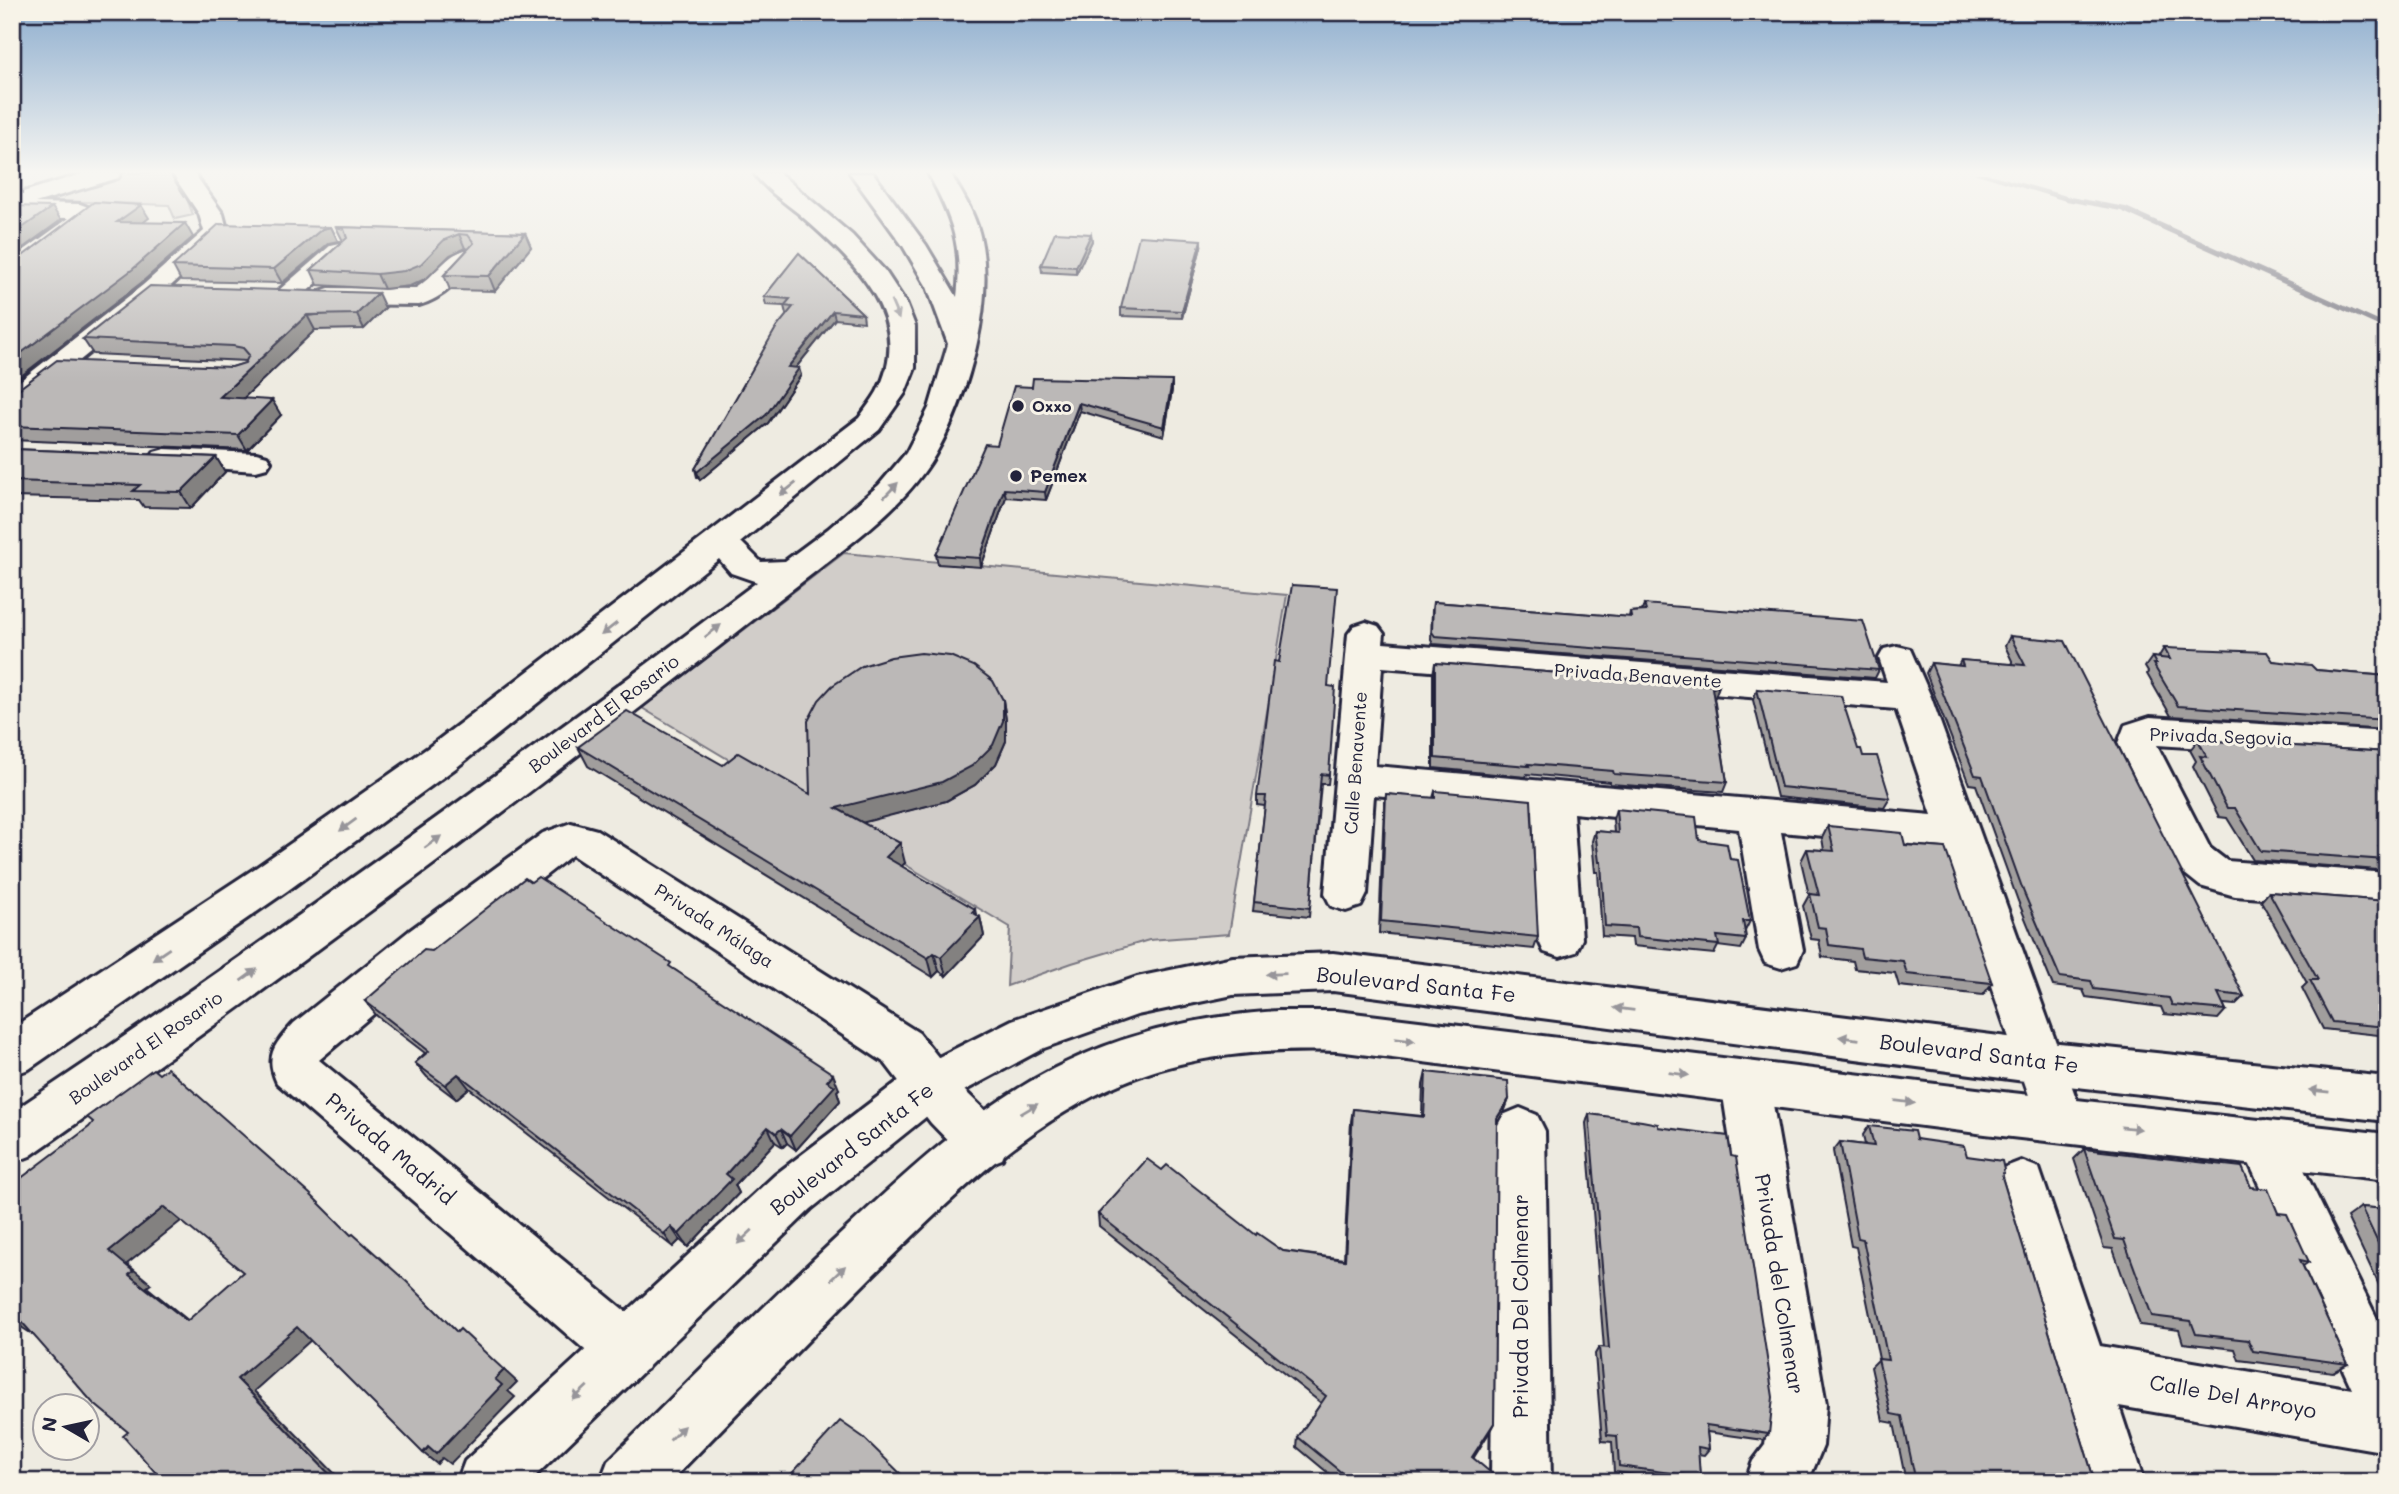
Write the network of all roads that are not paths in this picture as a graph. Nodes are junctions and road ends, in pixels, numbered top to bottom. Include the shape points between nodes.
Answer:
1 (50, 243) edge
2 (208, 243) edge
3 (845, 243) edge
4 (912, 243) edge
5 (969, 243) edge
6 (340, 250) edge
7 (465, 257) edge
8 (12, 271) edge
9 (152, 290) junction
10 (193, 291) edge
11 (261, 294) edge
12 (288, 295) junction
13 (962, 344) junction
14 (59, 363) junction
15 (101, 365) edge
16 (12, 401) edge
17 (134, 457) edge
18 (256, 462) dead end
19 (723, 540) junction
20 (791, 571) junction
21 (1365, 644) joint
22 (1897, 658) dead end
23 (1912, 697) junction
24 (2387, 746) edge
25 (1354, 779) junction
26 (1552, 797) junction
27 (1757, 815) junction
28 (1960, 833) junction
29 (2387, 890) edge
30 (1346, 894) dead end
31 (1560, 939) dead end
32 (425, 944) joint
33 (1781, 950) dead end
34 (12, 1054) edge
35 (2040, 1062) junction
36 (1745, 1082) junction
37 (930, 1084) junction
38 (2387, 1099) edge
39 (2060, 1120) junction
40 (1520, 1131) dead end
41 (12, 1140) edge
42 (984, 1143) junction
43 (2266, 1143) junction
44 (2387, 1157) edge
45 (2021, 1185) dead end
46 (627, 1349) junction
47 (2080, 1371) junction
48 (2387, 1401) edge
49 (2387, 1423) edge
50 (486, 1482) edge
51 (629, 1482) edge
52 (1521, 1482) edge
53 (1774, 1482) edge
54 (2115, 1482) edge

1 - 8 street
2 - 9 street
3 -> 19 street via 876,276 902,326 901,368 891,393 869,424
4 - 13 street via 940,287
5 - 13 street, Boulevard El Rosario via 972,287
6 - 12 street
7 - 12 street via 434,289 419,297
9 - 10 street
9 - 14 street
11 - 12 street
20 -> 13 street, Boulevard El Rosario via 890,492 920,456 944,408
14 - 15 street
14 - 16 street
17 - 18 street
19 - 20 street via 736,562 747,569
19 -> 34 street via 443,757
41 -> 20 street, Boulevard El Rosario via 182,1024 541,764
21 - 23 street, Privada Benavente
21 - 25 street, Calle Benavente
22 - 23 street
23 - 28 street
24 - 29 street, Privada Segovia via 2150,731 2138,735 2137,743 2195,859 2216,874
25 - 26 street
25 - 30 street, Calle Benavente
26 - 27 street
26 - 31 street
27 - 28 street
27 - 33 street
28 - 35 street
32 - 37 street, Privada Málaga via 558,844 582,841 902,1048
32 - 46 street, Privada Madrid via 310,1037 295,1054 294,1068
35 -> 37 street, Boulevard Santa Fe via 1333,972 1233,976 1137,996 1028,1034
38 -> 35 street, Boulevard Santa Fe
35 - 39 street
36 -> 39 street
42 -> 36 street via 1025,1111 1103,1069 1149,1052 1250,1030 1337,1031
36 - 53 street, Privada del Colmenar via 1798,1404 1796,1440 1788,1464
37 - 42 street, Privada Málaga
37 -> 46 street, Boulevard Santa Fe via 793,1192
39 -> 43 street
40 - 52 street, Privada Del Colmenar
51 -> 42 street via 831,1279 914,1200
43 - 44 street
43 - 48 street
45 - 47 street
46 -> 50 street, Boulevard Santa Fe
47 - 49 street, Calle Del Arroyo
47 - 54 street

